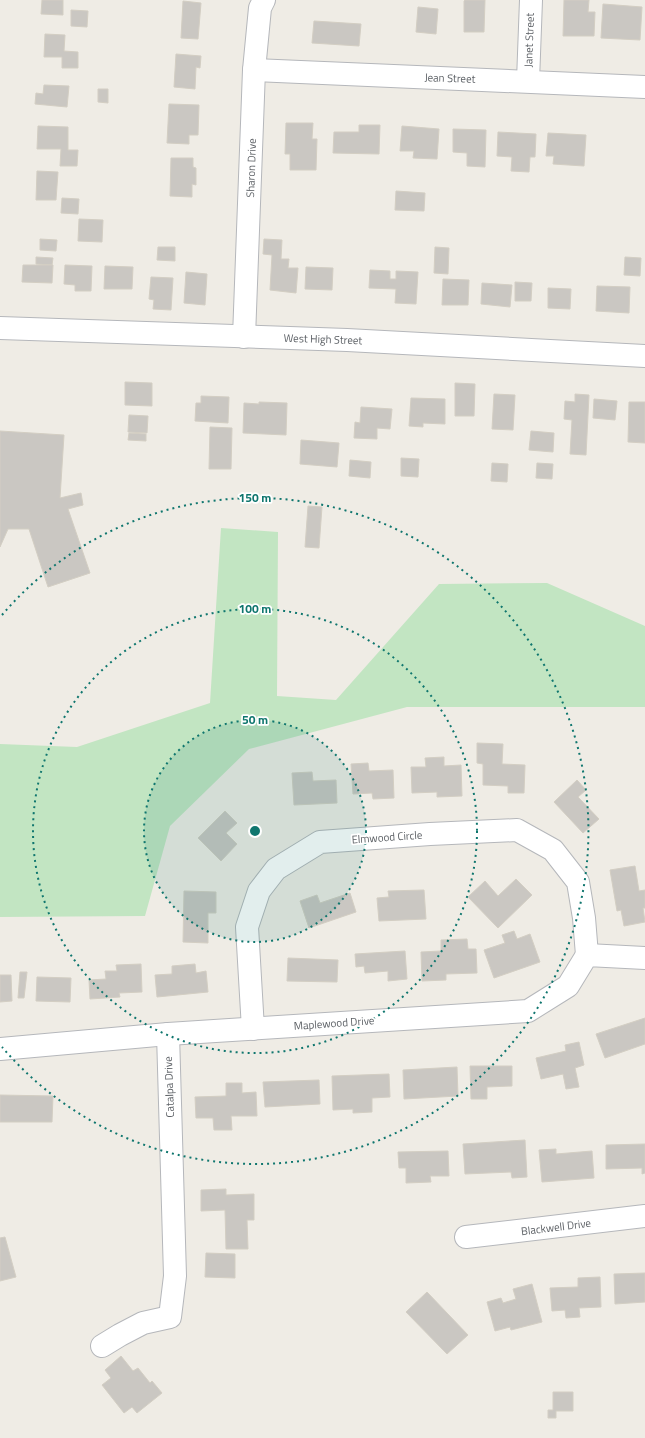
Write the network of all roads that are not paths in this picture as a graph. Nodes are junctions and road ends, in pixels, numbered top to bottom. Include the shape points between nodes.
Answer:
1 (264, 0) edge
2 (531, 0) edge
3 (254, 70) junction
4 (528, 81) junction
5 (645, 87) edge
6 (0, 328) edge
7 (244, 336) junction
8 (645, 356) edge
9 (587, 955) junction
10 (645, 958) edge
11 (253, 1029) junction
12 (168, 1034) junction
13 (0, 1049) edge
14 (645, 1216) edge
15 (466, 1237) dead end
16 (102, 1346) dead end

1 - 3 street, Sharon Drive via 260,8
2 - 4 street, Janet Street
3 - 4 street, Jean Street
3 - 7 street, Sharon Drive
4 - 5 street, Jean Street
6 - 7 street, West High Street
7 - 8 street, West High Street
9 - 10 street
9 - 11 street, Maplewood Drive via 568,986 528,1010
9 - 11 street, Elmwood Circle via 578,882 553,850 518,830 320,842 276,869 259,891 247,927
11 - 12 street, Maplewood Drive
12 - 13 street, Maplewood Drive
12 - 16 street, Catalpa Drive via 175,1276 170,1317 120,1334
14 - 15 street, Blackwell Drive

